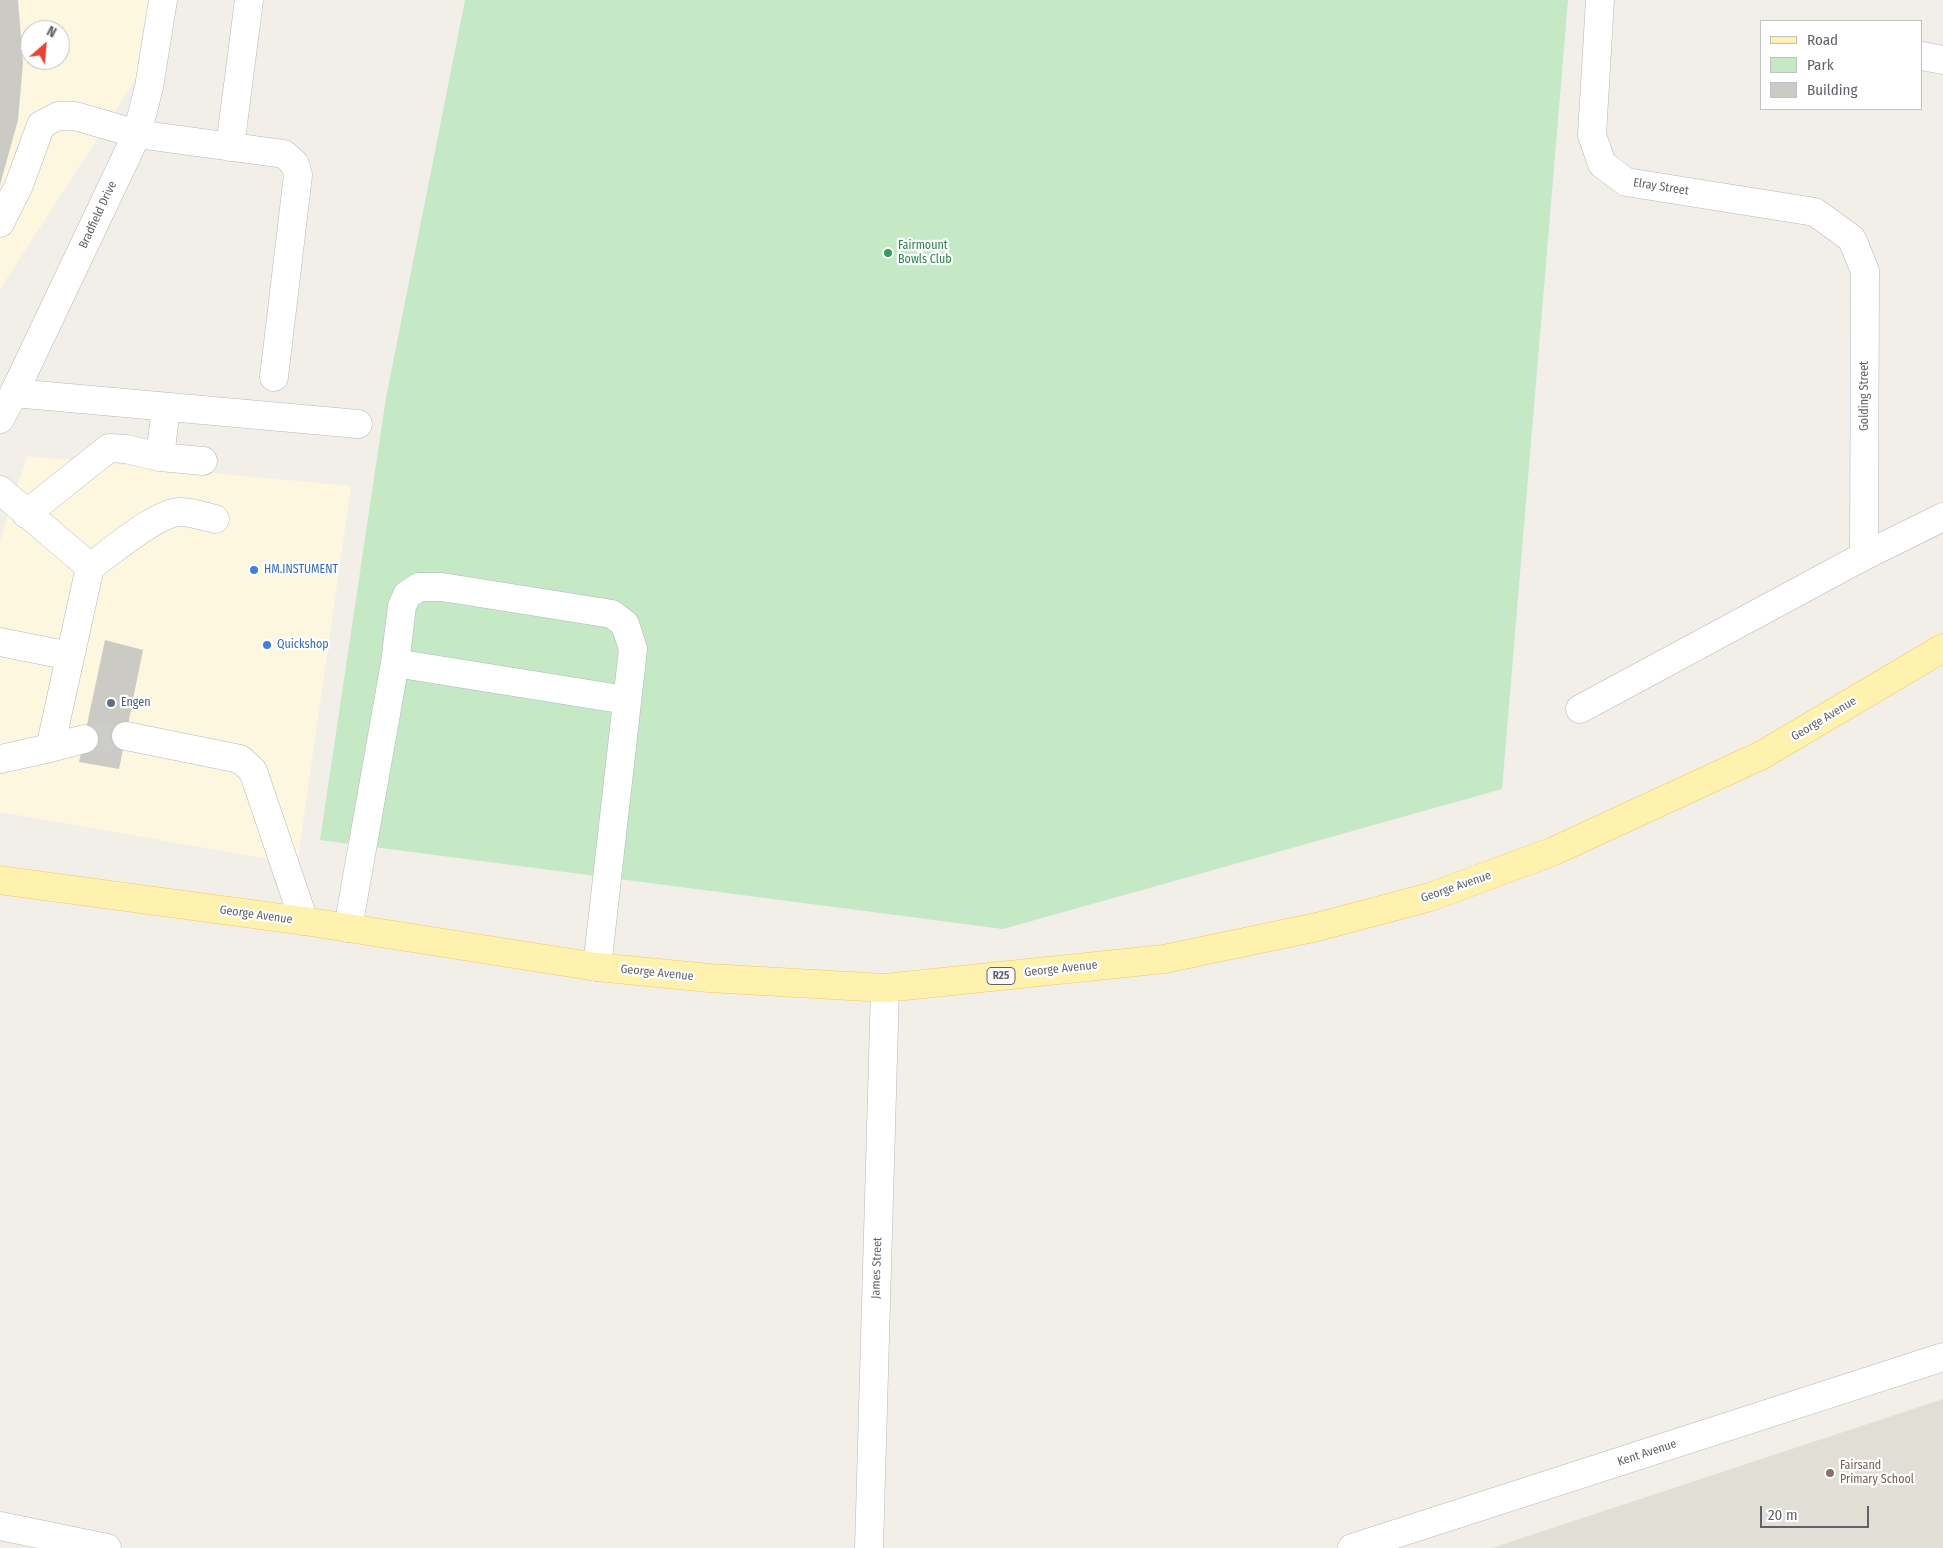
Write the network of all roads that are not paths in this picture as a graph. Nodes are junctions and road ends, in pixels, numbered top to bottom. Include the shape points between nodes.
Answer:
1 (164, 0) edge
2 (249, 0) edge
3 (1600, 0) edge
4 (1923, 56) edge
5 (1943, 60) edge
6 (137, 134) junction
7 (230, 147) junction
8 (0, 223) edge
9 (1852, 239) joint
10 (274, 377) dead end
11 (14, 393) junction
12 (166, 408) junction
13 (0, 419) edge
14 (358, 424) dead end
15 (160, 457) junction
16 (202, 461) dead end
17 (0, 490) edge
18 (26, 514) junction
19 (1943, 517) edge
20 (215, 519) dead end
21 (1864, 556) junction
22 (90, 567) junction
23 (0, 642) edge
24 (1943, 648) edge
25 (70, 656) junction
26 (394, 664) junction
27 (626, 700) junction
28 (1580, 709) dead end
29 (126, 736) tunnel mouth
30 (84, 739) tunnel mouth
31 (50, 748) junction
32 (0, 759) edge
33 (0, 880) edge
34 (304, 921) junction
35 (348, 928) junction
36 (597, 967) junction
37 (885, 988) junction
38 (1943, 1357) edge
39 (0, 1526) edge
40 (107, 1548) edge
41 (869, 1548) edge
42 (1352, 1548) edge

1 - 6 street, Bradfield Drive
2 - 7 street
3 - 9 street, Elray Street via 1592,136 1602,164 1626,182 1815,212
4 - 5 street
6 - 7 street
6 - 8 street via 75,116 58,116 41,125 19,185
6 - 11 street, Bradfield Drive
7 - 10 street via 284,154 295,164 298,175
9 - 21 street, Golding Street via 1865,271
11 - 12 street
11 - 13 street, Bradfield Drive
12 - 14 street
12 - 15 street
15 - 16 street
15 - 18 street via 109,448
17 - 18 street
18 - 22 street
19 - 21 street
20 - 22 street via 180,512 164,516
21 - 28 street
22 - 25 street
23 - 25 street
24 - 37 main road, George Avenue / R25 via 1762,755 1554,852 1430,897 1317,927 1164,959
25 - 31 street
26 - 27 street
26 - 27 street via 402,606 407,596 419,587 451,588 612,614 625,624 633,649
26 - 35 street
27 - 36 street
29 - 34 street via 240,759 253,771
30 - 31 street
31 - 32 street
33 - 34 main road, George Avenue / R25
34 - 35 main road, George Avenue / R25
35 - 36 main road, George Avenue / R25
36 - 37 main road, George Avenue / R25 via 709,978
37 - 41 street, James Street
38 - 42 street, Kent Avenue
39 - 40 street

